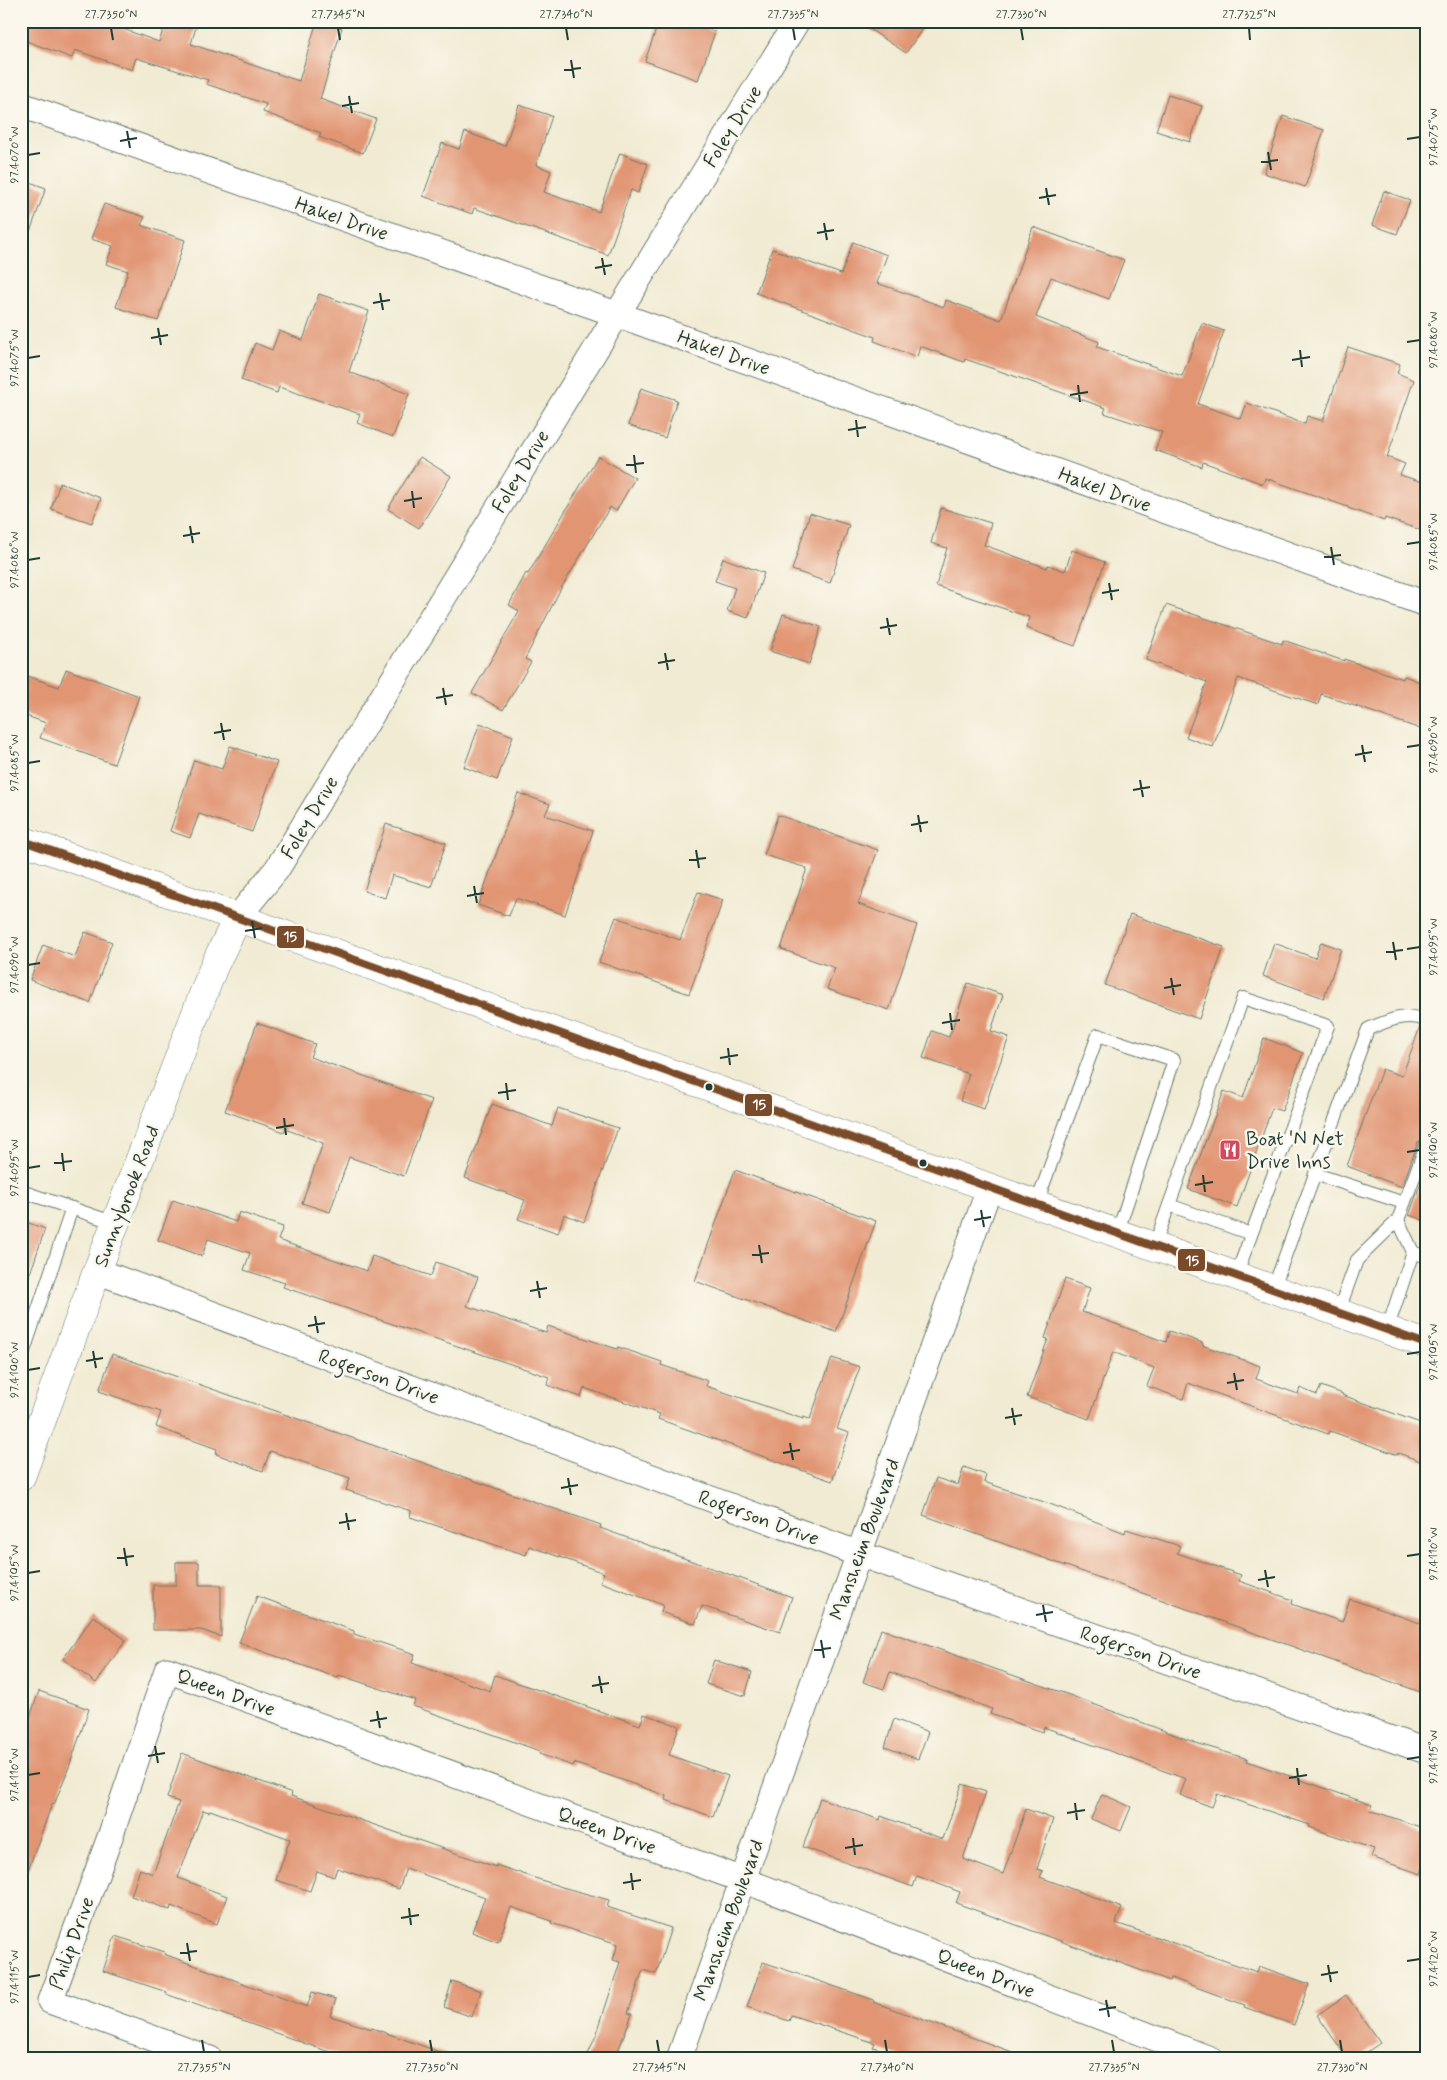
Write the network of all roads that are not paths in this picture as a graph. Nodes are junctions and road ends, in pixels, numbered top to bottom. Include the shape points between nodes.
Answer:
1 (797, 21) edge
2 (21, 105) edge
3 (616, 314) junction
4 (1426, 604) edge
5 (21, 840) edge
6 (238, 917) junction
7 (1426, 1020) edge
8 (1426, 1144) edge
9 (1315, 1174) junction
10 (989, 1189) junction
11 (21, 1191) edge
12 (1404, 1203) junction
13 (1169, 1205) junction
14 (1036, 1206) junction
15 (72, 1208) junction
16 (1398, 1220) junction
17 (115, 1222) junction
18 (1117, 1234) junction
19 (1251, 1234) junction
20 (1154, 1247) junction
21 (1413, 1252) junction
22 (1426, 1257) edge
23 (97, 1271) junction
24 (1236, 1276) junction
25 (1273, 1289) junction
26 (1338, 1313) junction
27 (1388, 1330) junction
28 (1426, 1344) edge
29 (21, 1360) edge
30 (21, 1477) edge
31 (859, 1554) junction
32 (1426, 1751) edge
33 (110, 1837) joint
34 (743, 1880) junction
35 (210, 2059) edge
36 (679, 2059) edge
37 (1210, 2059) edge

1 - 3 street, Foley Drive
2 - 3 street, Hakel Drive
3 - 4 street, Hakel Drive
3 - 6 street, Foley Drive via 277,868
5 - 6 main road
6 - 10 main road
6 - 17 main road, Sunnybrook Road via 214,966
7 - 9 lane via 1394,1018 1368,1029
8 - 12 lane
9 - 12 lane
9 - 25 lane
10 - 14 main road
10 - 31 street, Mansheim Boulevard
11 - 15 lane
12 - 16 lane
13 - 19 lane
13 - 19 lane via 1243,998 1328,1026
13 - 20 lane
14 - 18 main road
14 - 18 lane via 1098,1035 1174,1060
15 - 17 lane
15 - 29 lane
16 - 21 lane
16 - 26 lane via 1357,1260
17 - 23 main road, Sunnybrook Road
18 - 20 main road
19 - 24 lane
20 - 24 main road
21 - 22 lane
21 - 27 lane
23 - 30 main road, Sunnybrook Road
23 - 31 street, Rogerson Drive
24 - 25 main road
25 - 26 main road
26 - 27 main road
27 - 28 main road
31 - 32 street, Rogerson Drive
31 - 34 street, Mansheim Boulevard
33 - 34 street, Queen Drive via 167,1670
33 - 35 street, Philip Drive via 50,2001
34 - 36 street, Mansheim Boulevard
34 - 37 street, Queen Drive

